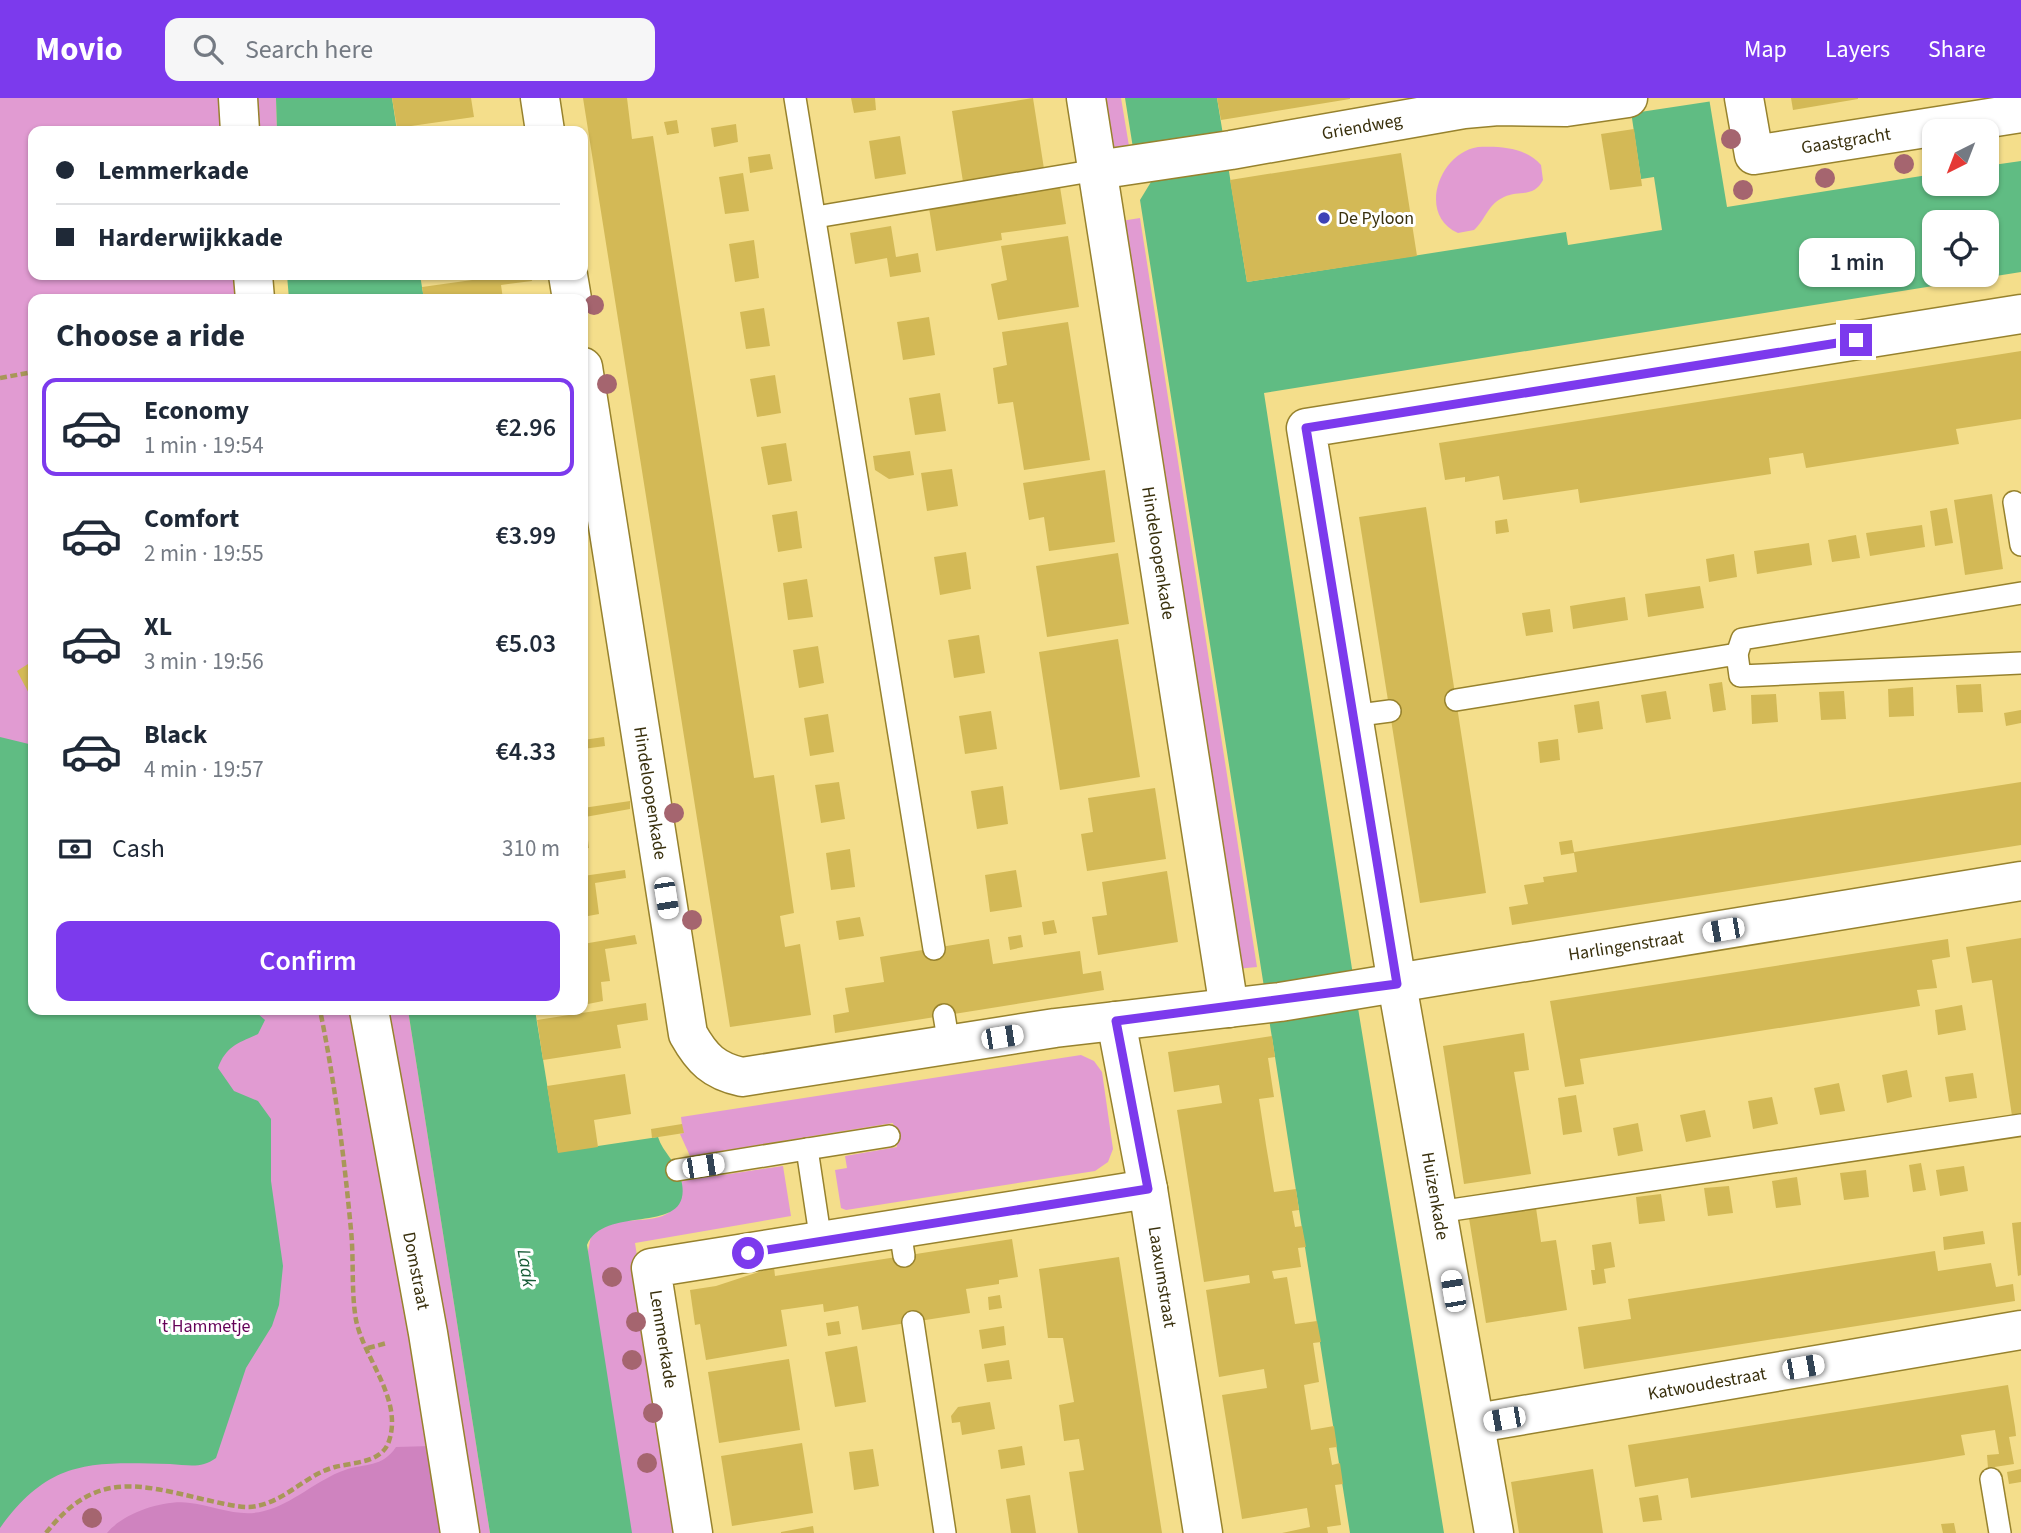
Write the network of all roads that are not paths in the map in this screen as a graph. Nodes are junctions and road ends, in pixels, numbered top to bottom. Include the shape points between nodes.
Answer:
1 (238, 98) edge
2 (540, 98) edge
3 (795, 98) edge
4 (1086, 98) edge
5 (1626, 98) edge
6 (1744, 98) edge
7 (2021, 113) edge
8 (240, 126) edge
9 (544, 126) edge
10 (1097, 170) junction
11 (816, 217) junction
12 (2021, 314) edge
13 (588, 399) edge
14 (2014, 502) dead end
15 (2021, 545) edge
16 (2021, 593) edge
17 (1737, 654) junction
18 (2021, 663) edge
19 (1456, 700) dead end
20 (1390, 711) dead end
21 (1352, 716) junction
22 (2021, 881) edge
23 (934, 949) dead end
24 (1397, 984) junction
25 (1229, 1008) junction
26 (370, 1015) edge
27 (1116, 1021) junction
28 (2021, 1125) edge
29 (889, 1136) dead end
30 (807, 1149) junction
31 (677, 1170) dead end
32 (1148, 1189) junction
33 (1438, 1212) junction
34 (821, 1242) junction
35 (913, 1322) dead end
36 (2021, 1330) edge
37 (1477, 1423) junction
38 (1991, 1479) dead end
39 (460, 1533) edge
40 (694, 1533) edge
41 (945, 1533) edge
42 (1203, 1533) edge
43 (1494, 1533) edge
44 (2000, 1533) edge

1 - 8 street
2 - 9 street
3 - 11 lane
4 - 10 street, Hindeloopenkade
5 - 10 street, Griendweg via 1566,107 1464,109
6 - 7 street, Gaastgracht via 1754,155
10 - 11 lane
10 - 25 street, Hindeloopenkade
11 - 23 lane
12 - 21 street, Huizenkade via 1306,428
13 - 27 street, Hindeloopenkade via 688,1034 709,1065 742,1077 947,1030
14 - 15 lane
16 - 17 lane via 1742,639
17 - 18 lane via 1740,676
17 - 19 lane
20 - 21 lane
21 - 24 street, Huizenkade
22 - 24 street, Harlingenstraat
24 - 25 street, Hindeloopenkade
24 - 33 street, Huizenkade
25 - 27 street, Hindeloopenkade
26 - 39 street, Domstraat
27 - 32 street, Laaxumstraat
28 - 33 lane
29 - 30 lane
30 - 31 lane
30 - 34 lane
32 - 34 street, Lemmerkade via 902,1243
32 - 42 street, Laaxumstraat
33 - 37 street, Huizenkade
34 - 40 street, Lemmerkade via 652,1268
35 - 41 lane
36 - 37 street, Katwoudestraat
37 - 43 street, Huizenkade
38 - 44 lane

